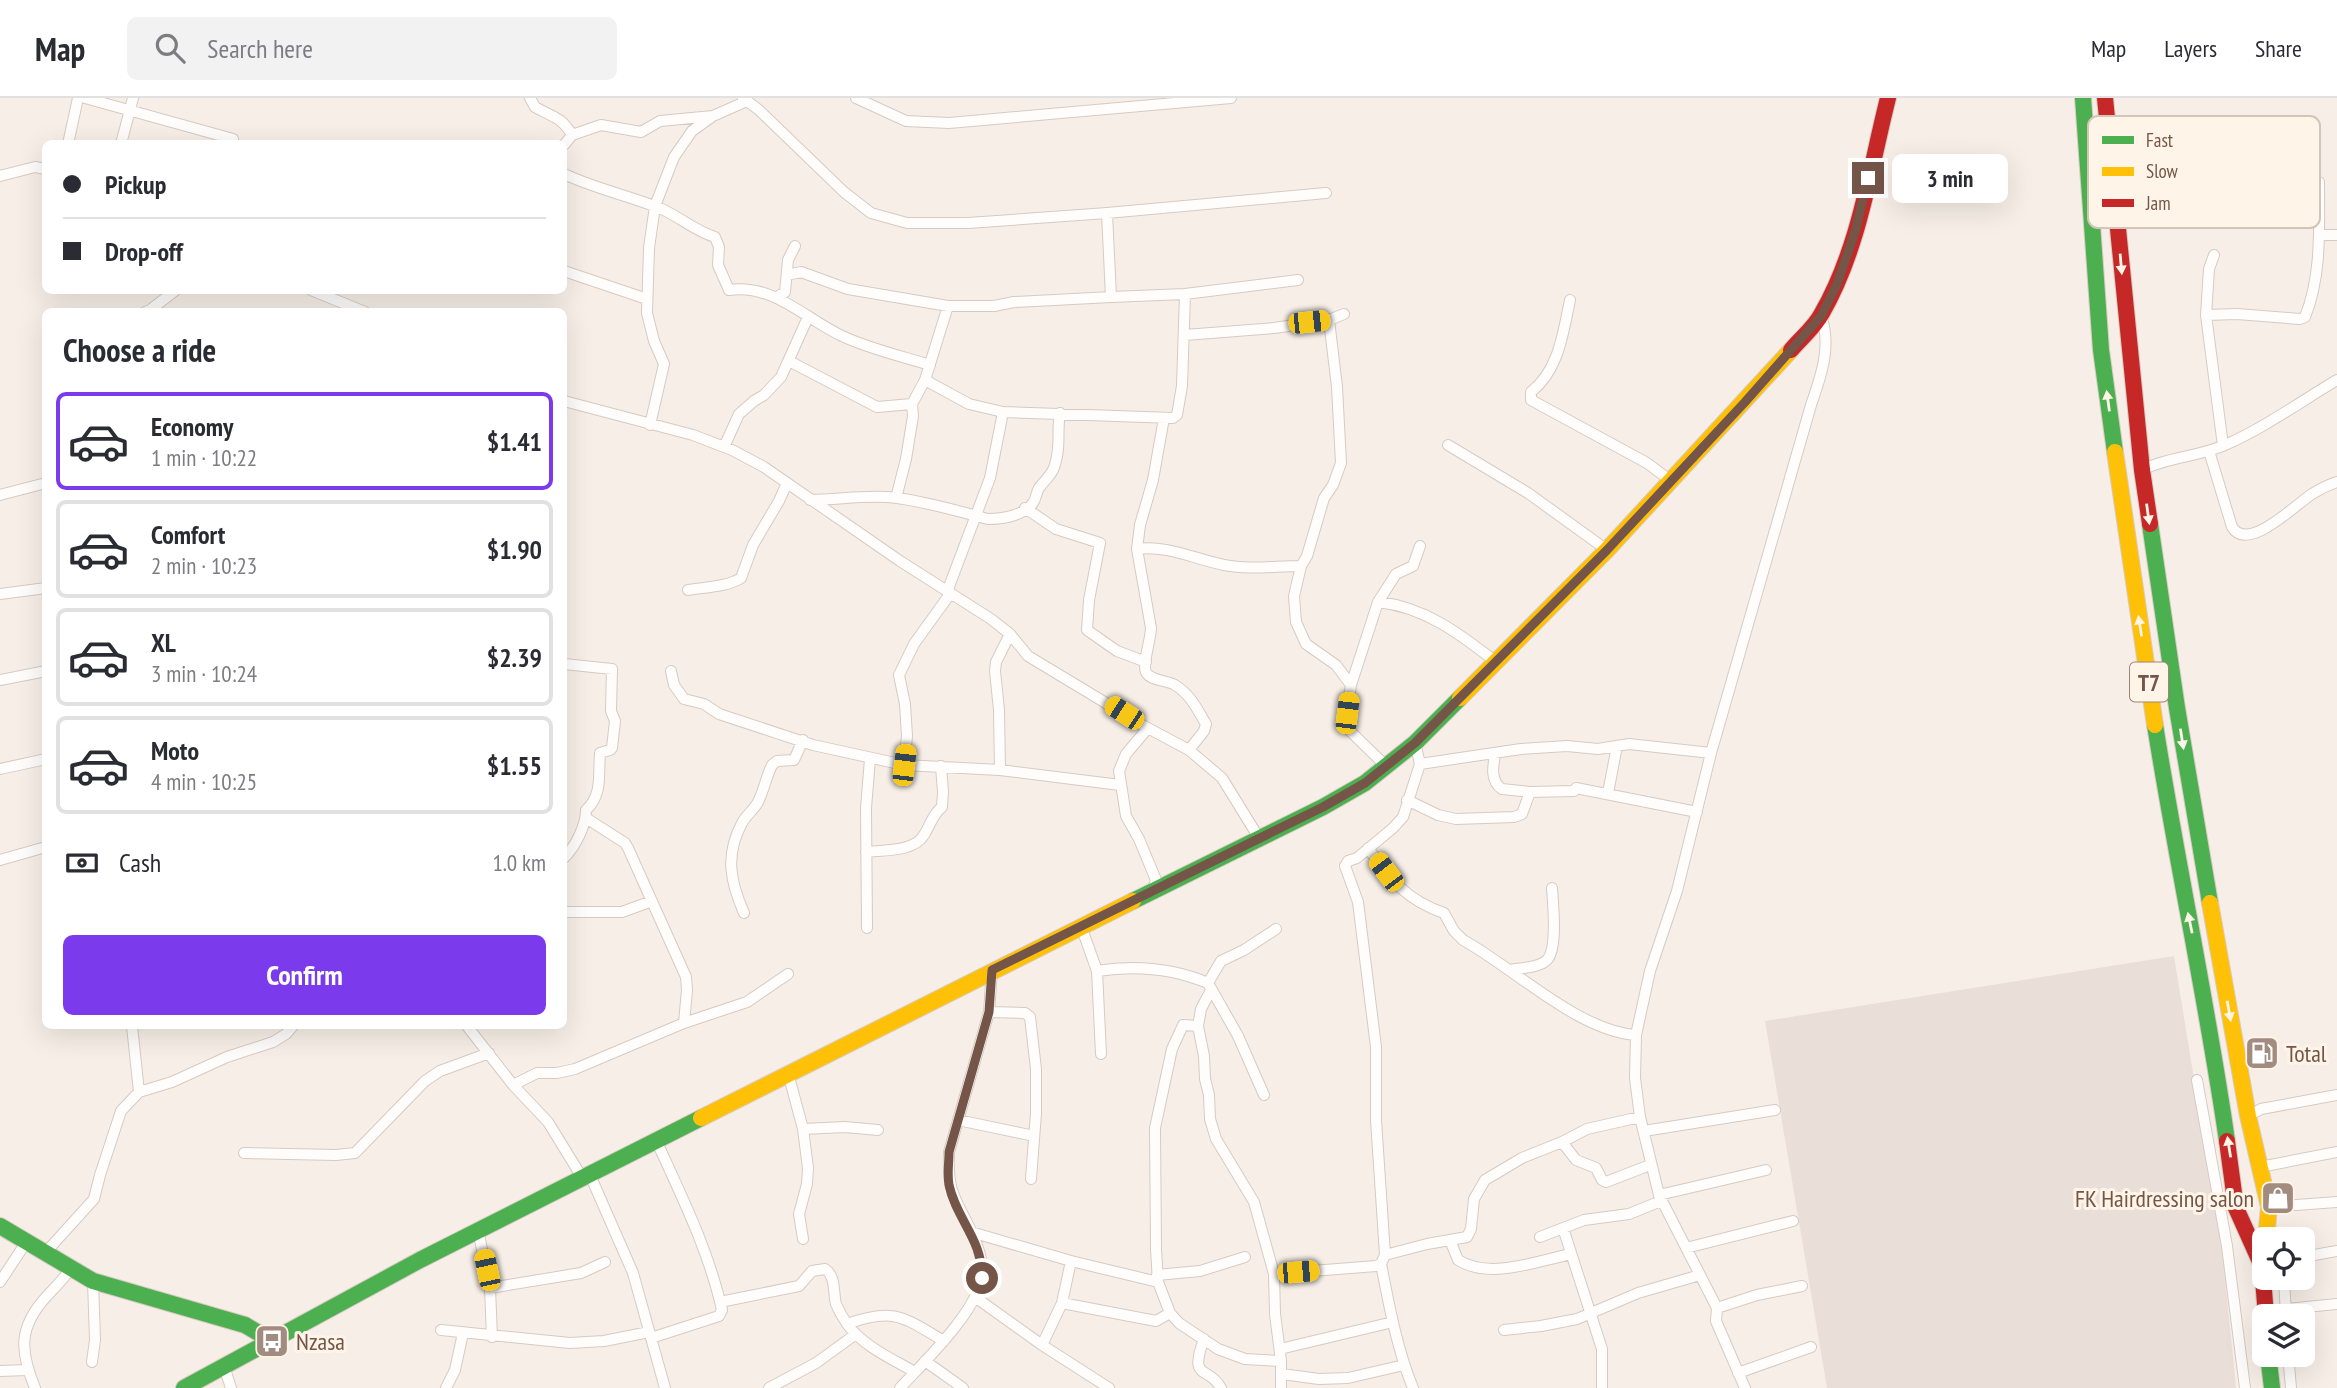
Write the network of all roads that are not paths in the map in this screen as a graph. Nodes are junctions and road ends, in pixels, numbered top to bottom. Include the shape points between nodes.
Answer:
1 (78, 98) edge
2 (85, 98) edge
3 (133, 98) edge
4 (530, 98) edge
5 (856, 98) edge
6 (1231, 98) edge
7 (1888, 98) edge
8 (2083, 98) edge
9 (2105, 98) edge
10 (745, 99) edge
11 (129, 111) junction
12 (713, 116) junction
13 (2107, 116) edge
14 (572, 135) junction
15 (69, 140) edge
16 (122, 140) edge
17 (233, 140) edge
18 (567, 141) edge
19 (42, 168) edge
20 (2088, 168) edge
21 (567, 175) edge
22 (0, 176) edge
23 (1326, 193) dead end
24 (656, 206) junction
25 (1107, 213) junction
26 (2092, 228) edge
27 (2118, 228) edge
28 (2319, 228) edge
29 (2319, 235) junction
30 (2337, 235) edge
31 (795, 246) dead end
32 (2214, 255) dead end
33 (567, 272) edge
34 (787, 275) junction
35 (1298, 280) dead end
36 (171, 294) edge
37 (321, 294) edge
38 (1185, 294) junction
39 (777, 297) junction
40 (1111, 298) junction
41 (647, 299) junction
42 (1570, 300) dead end
43 (948, 306) junction
44 (153, 308) edge
45 (355, 308) edge
46 (1344, 314) dead end
47 (2206, 315) junction
48 (1821, 316) junction
49 (808, 317) junction
50 (1329, 320) junction
51 (1185, 335) junction
52 (789, 361) junction
53 (930, 365) junction
54 (925, 380) junction
55 (2337, 380) edge
56 (567, 402) edge
57 (912, 404) junction
58 (1003, 412) junction
59 (1060, 413) junction
60 (1164, 418) junction
61 (650, 425) junction
62 (1448, 445) dead end
63 (2223, 446) junction
64 (724, 447) junction
65 (2209, 451) junction
66 (2142, 470) junction
67 (1671, 481) junction
68 (2337, 482) edge
69 (787, 483) junction
70 (42, 484) edge
71 (0, 495) edge
72 (897, 498) junction
73 (810, 500) junction
74 (1025, 508) junction
75 (975, 516) junction
76 (1420, 546) dead end
77 (1137, 549) junction
78 (1607, 550) junction
79 (1301, 566) junction
80 (42, 588) edge
81 (688, 590) dead end
82 (948, 593) junction
83 (0, 594) edge
84 (1378, 602) junction
85 (1010, 634) junction
86 (1146, 662) junction
87 (1496, 662) junction
88 (567, 664) edge
89 (671, 671) dead end
90 (42, 672) edge
91 (0, 680) edge
92 (1351, 685) junction
93 (1147, 728) junction
94 (803, 740) junction
95 (1415, 743) junction
96 (1617, 746) junction
97 (1189, 750) junction
98 (1711, 753) junction
99 (1495, 754) junction
100 (870, 759) junction
101 (42, 760) edge
102 (1420, 764) junction
103 (904, 765) junction
104 (941, 766) junction
105 (1386, 766) junction
106 (0, 769) edge
107 (1000, 770) junction
108 (1121, 785) junction
109 (1530, 792) junction
110 (1608, 793) junction
111 (1407, 800) junction
112 (1696, 812) junction
113 (586, 818) junction
114 (1259, 838) junction
115 (42, 848) edge
116 (1368, 848) junction
117 (866, 852) junction
118 (567, 855) edge
119 (0, 860) edge
120 (1552, 888) dead end
121 (1153, 890) junction
122 (652, 901) junction
123 (567, 912) edge
124 (744, 913) dead end
125 (1081, 926) junction
126 (867, 928) dead end
127 (1276, 929) dead end
128 (992, 970) junction
129 (1509, 970) junction
130 (1097, 971) junction
131 (788, 974) dead end
132 (1210, 987) junction
133 (989, 1012) junction
134 (684, 1023) junction
135 (1198, 1026) junction
136 (132, 1029) edge
137 (290, 1029) edge
138 (469, 1029) edge
139 (1636, 1035) junction
140 (489, 1053) junction
141 (1101, 1054) dead end
142 (788, 1073) junction
143 (2197, 1080) dead end
144 (513, 1085) junction
145 (139, 1092) junction
146 (1264, 1095) dead end
147 (2337, 1095) edge
148 (1775, 1110) dead end
149 (2248, 1116) junction
150 (1640, 1117) junction
151 (958, 1120) junction
152 (803, 1129) junction
153 (878, 1130) dead end
154 (1644, 1131) junction
155 (1034, 1136) junction
156 (656, 1140) junction
157 (1562, 1142) junction
158 (2337, 1152) edge
159 (244, 1153) dead end
160 (1650, 1165) junction
161 (2260, 1167) junction
162 (1766, 1170) dead end
163 (586, 1177) junction
164 (1031, 1179) dead end
165 (1660, 1198) junction
166 (2337, 1202) edge
167 (2269, 1215) junction
168 (1793, 1222) dead end
169 (2243, 1225) junction
170 (0, 1226) edge
171 (2268, 1227) edge
172 (1563, 1228) junction
173 (478, 1230) junction
174 (971, 1232) junction
175 (1540, 1237) dead end
176 (803, 1239) dead end
177 (1450, 1240) junction
178 (2252, 1240) edge
179 (27, 1241) junction
180 (1686, 1248) junction
181 (2337, 1251) edge
182 (46, 1252) junction
183 (1572, 1254) junction
184 (2315, 1255) edge
185 (1245, 1257) dead end
186 (1383, 1259) junction
187 (1071, 1261) junction
188 (605, 1262) dead end
189 (71, 1268) junction
190 (1274, 1274) junction
191 (1700, 1275) junction
192 (1158, 1278) junction
193 (93, 1281) junction
194 (0, 1282) edge
195 (1802, 1286) dead end
196 (490, 1289) junction
197 (975, 1297) junction
198 (720, 1302) junction
199 (1062, 1303) junction
200 (2337, 1304) edge
201 (2315, 1307) edge
202 (1717, 1308) junction
203 (1170, 1313) junction
204 (1592, 1314) junction
205 (1393, 1322) junction
206 (847, 1324) junction
207 (441, 1330) dead end
208 (1504, 1330) dead end
209 (463, 1333) junction
210 (856, 1334) junction
211 (650, 1335) junction
212 (492, 1337) junction
213 (1204, 1339) junction
214 (272, 1341) junction
215 (944, 1341) junction
216 (1042, 1345) junction
217 (1811, 1347) dead end
218 (1280, 1349) junction
219 (925, 1361) junction
220 (1281, 1361) junction
221 (92, 1362) dead end
222 (1404, 1365) junction
223 (224, 1366) junction
224 (2270, 1367) edge
225 (2289, 1367) edge
226 (28, 1370) junction
227 (0, 1371) edge
228 (915, 1372) junction
229 (1738, 1373) junction
230 (1282, 1374) junction
231 (35, 1388) edge
232 (184, 1388) edge
233 (231, 1388) edge
234 (446, 1388) edge
235 (666, 1388) edge
236 (769, 1388) edge
237 (900, 1388) edge
238 (963, 1388) edge
239 (1109, 1388) edge
240 (1222, 1388) edge
241 (1282, 1388) edge
242 (1413, 1388) edge
243 (1602, 1388) edge
244 (1745, 1388) edge
245 (2245, 1388) edge
246 (2272, 1388) edge
247 (2291, 1388) edge

1 - 15 street
2 - 11 street
3 - 11 street
4 - 14 street via 535,107 557,116
5 - 6 street via 906,121 936,123
7 - 48 main road via 1855,232
20 -> 8 main road, T7
9 -> 13 main road, T7
10 - 12 street
10 - 25 street via 871,213 908,223 936,224
11 - 16 street
11 - 17 street
12 - 14 street via 660,121 641,132 606,124
12 - 24 street via 692,131 674,156
14 - 18 street
19 - 22 street
21 - 24 street
23 - 25 street
24 - 39 street via 718,241 718,265 729,290
24 - 41 street
25 - 40 street
169 -> 26 main road, T7 via 2236,1208 2136,604 2101,349
27 -> 66 main road, T7
28 - 29 street
29 - 30 street
29 - 47 street via 2315,289 2305,317
31 - 34 street
32 - 47 street via 2208,270
33 - 41 street
34 - 39 street via 785,292
34 - 43 street via 801,272 848,289
35 - 38 street
36 - 44 street
37 - 45 street
38 - 40 street
38 - 51 street
39 - 49 street
40 - 43 street
41 - 61 street via 647,313 664,364
42 - 67 street via 1556,359 1531,393 1531,400 1647,463
43 - 53 street
46 - 50 street
47 - 63 street
48 - 67 main road
48 - 98 street via 1825,328 1823,371
49 - 52 street
49 - 53 street via 842,336
50 - 51 street
50 - 79 street via 1341,463
51 - 60 street via 1177,415
52 - 57 street via 877,407
52 - 64 street via 781,377 739,414
53 - 54 street
54 - 57 street
54 - 58 street via 969,404
55 - 63 street
56 - 61 street
57 - 72 street
58 - 59 street
58 - 75 street via 990,478
59 - 60 street
59 - 74 street via 1052,475
60 - 77 street
61 - 64 street
62 - 78 street via 1528,493
63 - 65 street
64 - 69 street
65 - 66 street
65 - 68 street via 2232,527 2241,535 2265,528
66 -> 149 main road, T7
67 - 78 main road
69 - 73 street
69 - 81 street via 753,545 741,578 731,584
70 - 71 street
72 - 73 street
72 - 75 street
73 - 82 street
74 - 75 street via 1001,519
74 - 86 street via 1056,529 1100,543 1087,630 1117,651
75 - 82 street
76 - 84 street via 1413,566 1396,574
77 - 79 street via 1167,548 1250,569
77 - 86 street via 1151,628
78 - 87 main road
79 - 92 street via 1294,596 1300,634 1306,645 1340,668
80 - 83 street
82 - 85 street
82 - 103 street via 899,676 907,736
84 - 87 street via 1429,616
84 - 92 street
85 - 93 street via 1028,656
85 - 107 street via 995,671
86 - 97 street via 1150,676 1173,684 1194,701 1206,724
87 - 95 main road
88 - 113 street via 612,668 612,748 600,753 598,794 586,810
89 - 94 street via 684,699
90 - 91 street
92 - 105 street via 1349,730
93 - 97 street
93 - 108 street via 1126,754 1119,771
94 - 100 street
94 - 124 street via 794,760 772,765 757,805 732,842 734,889
95 - 102 street
95 - 105 main road
96 - 98 street
96 - 99 street via 1545,747
96 - 110 street
97 - 114 street via 1222,778
98 - 112 street
99 - 102 street
99 - 109 street via 1497,785
100 - 103 street
100 - 117 street
101 - 106 street
102 - 111 street
103 - 104 street
104 - 107 street
104 - 117 street via 942,807 922,838 910,846
105 - 114 main road via 1345,795
107 - 108 street
108 - 121 street via 1126,816 1156,880
109 - 110 street via 1576,788
109 - 111 street via 1522,814 1514,817 1456,819
110 - 112 street
111 - 116 street via 1403,817
112 - 139 street
113 - 118 street
113 - 122 street via 625,843
114 - 121 main road
115 - 119 street
116 - 129 street via 1399,888 1421,905 1444,913 1457,936
116 - 186 street via 1345,866 1358,902 1376,1047
117 - 126 street
120 - 129 street via 1553,926 1546,961
121 - 125 main road
122 - 123 street via 622,912
122 - 134 street via 686,977
125 - 128 main road
125 - 130 street
127 - 132 street via 1221,961
128 - 133 street
128 - 142 main road
129 - 139 street via 1605,1028
130 - 132 street via 1143,968 1180,974
130 - 141 street
131 - 134 street via 747,1002
132 - 135 street
132 - 146 street
133 - 151 street
133 - 155 street via 1030,1017 1036,1069
134 - 144 street via 575,1069 537,1073
135 - 190 street via 1212,1130 1254,1202
135 - 192 street via 1183,1025 1179,1030 1156,1119
136 - 145 street
137 - 145 street via 273,1041
138 - 140 street
139 - 150 street
140 - 144 street
140 - 159 street via 425,1081 355,1153
142 - 152 street
142 - 156 main road
143 - 245 street via 2227,1247
144 - 163 street via 548,1122
145 - 182 street via 121,1111 94,1199
147 - 149 street via 2261,1109
148 - 154 street
149 - 161 main road, T7
150 - 154 street
150 - 157 street via 1587,1129
151 - 155 street
151 - 174 street via 949,1152 949,1184
152 - 153 street
152 - 176 street via 808,1172 799,1214
154 - 160 street
155 - 164 street
156 - 163 main road
156 - 198 street via 688,1210
157 - 160 street via 1576,1160 1596,1168 1606,1182
157 - 177 street via 1485,1180 1474,1199 1470,1234
158 - 161 street
160 - 165 street
161 - 167 main road, T7
162 - 165 street
163 - 173 main road
163 - 211 street via 630,1264
165 - 172 street via 1629,1214
165 - 180 street
166 - 167 street
167 - 169 main road via 2253,1227
167 - 171 main road, T7
168 - 180 street
169 - 178 main road, T7
170 - 179 main road
172 - 175 street
172 - 183 street
173 - 196 street
173 - 214 main road
174 - 187 street
174 - 197 street via 982,1270
177 - 183 street via 1458,1260 1476,1269
177 - 186 street
179 - 182 main road
179 - 194 street
180 - 191 street
181 - 184 street
182 - 189 main road
183 - 204 street
185 - 192 street
186 - 190 street via 1371,1266
186 - 205 street
187 - 192 street
187 - 199 street
188 - 196 street via 582,1273
189 - 193 main road
189 - 226 street via 29,1319 24,1339
190 - 218 street
191 - 202 street
191 - 204 street via 1656,1286
192 - 203 street
193 - 214 main road via 246,1325
193 - 221 street
195 - 202 street
196 - 212 street
197 - 215 street
197 - 216 street
198 - 206 street via 799,1286 812,1271 825,1269 832,1277 836,1303
198 - 211 street via 719,1316
199 - 203 street via 1156,1321
199 - 216 street
200 - 201 street
202 - 229 street via 1716,1321
203 - 213 street
204 - 208 street via 1564,1323
204 - 243 street via 1602,1349
205 - 218 street
205 - 222 street
206 - 210 street
206 - 215 street via 874,1315 895,1316
207 - 209 street
209 - 212 street
209 - 234 street
210 - 228 street
210 - 236 street via 816,1363
211 - 212 street via 588,1343
211 - 235 street
213 - 220 street via 1234,1357
213 - 240 street via 1198,1365
214 - 223 main road
215 - 219 street
216 - 239 street
217 - 229 street
218 - 220 street
219 - 228 street
219 - 238 street
220 - 230 street
222 - 230 street via 1348,1378
222 - 242 street
223 - 232 main road
223 - 233 street
224 - 246 main road
225 - 247 street
226 - 227 street
226 - 231 street
228 - 237 street
229 - 244 street
230 - 241 street

